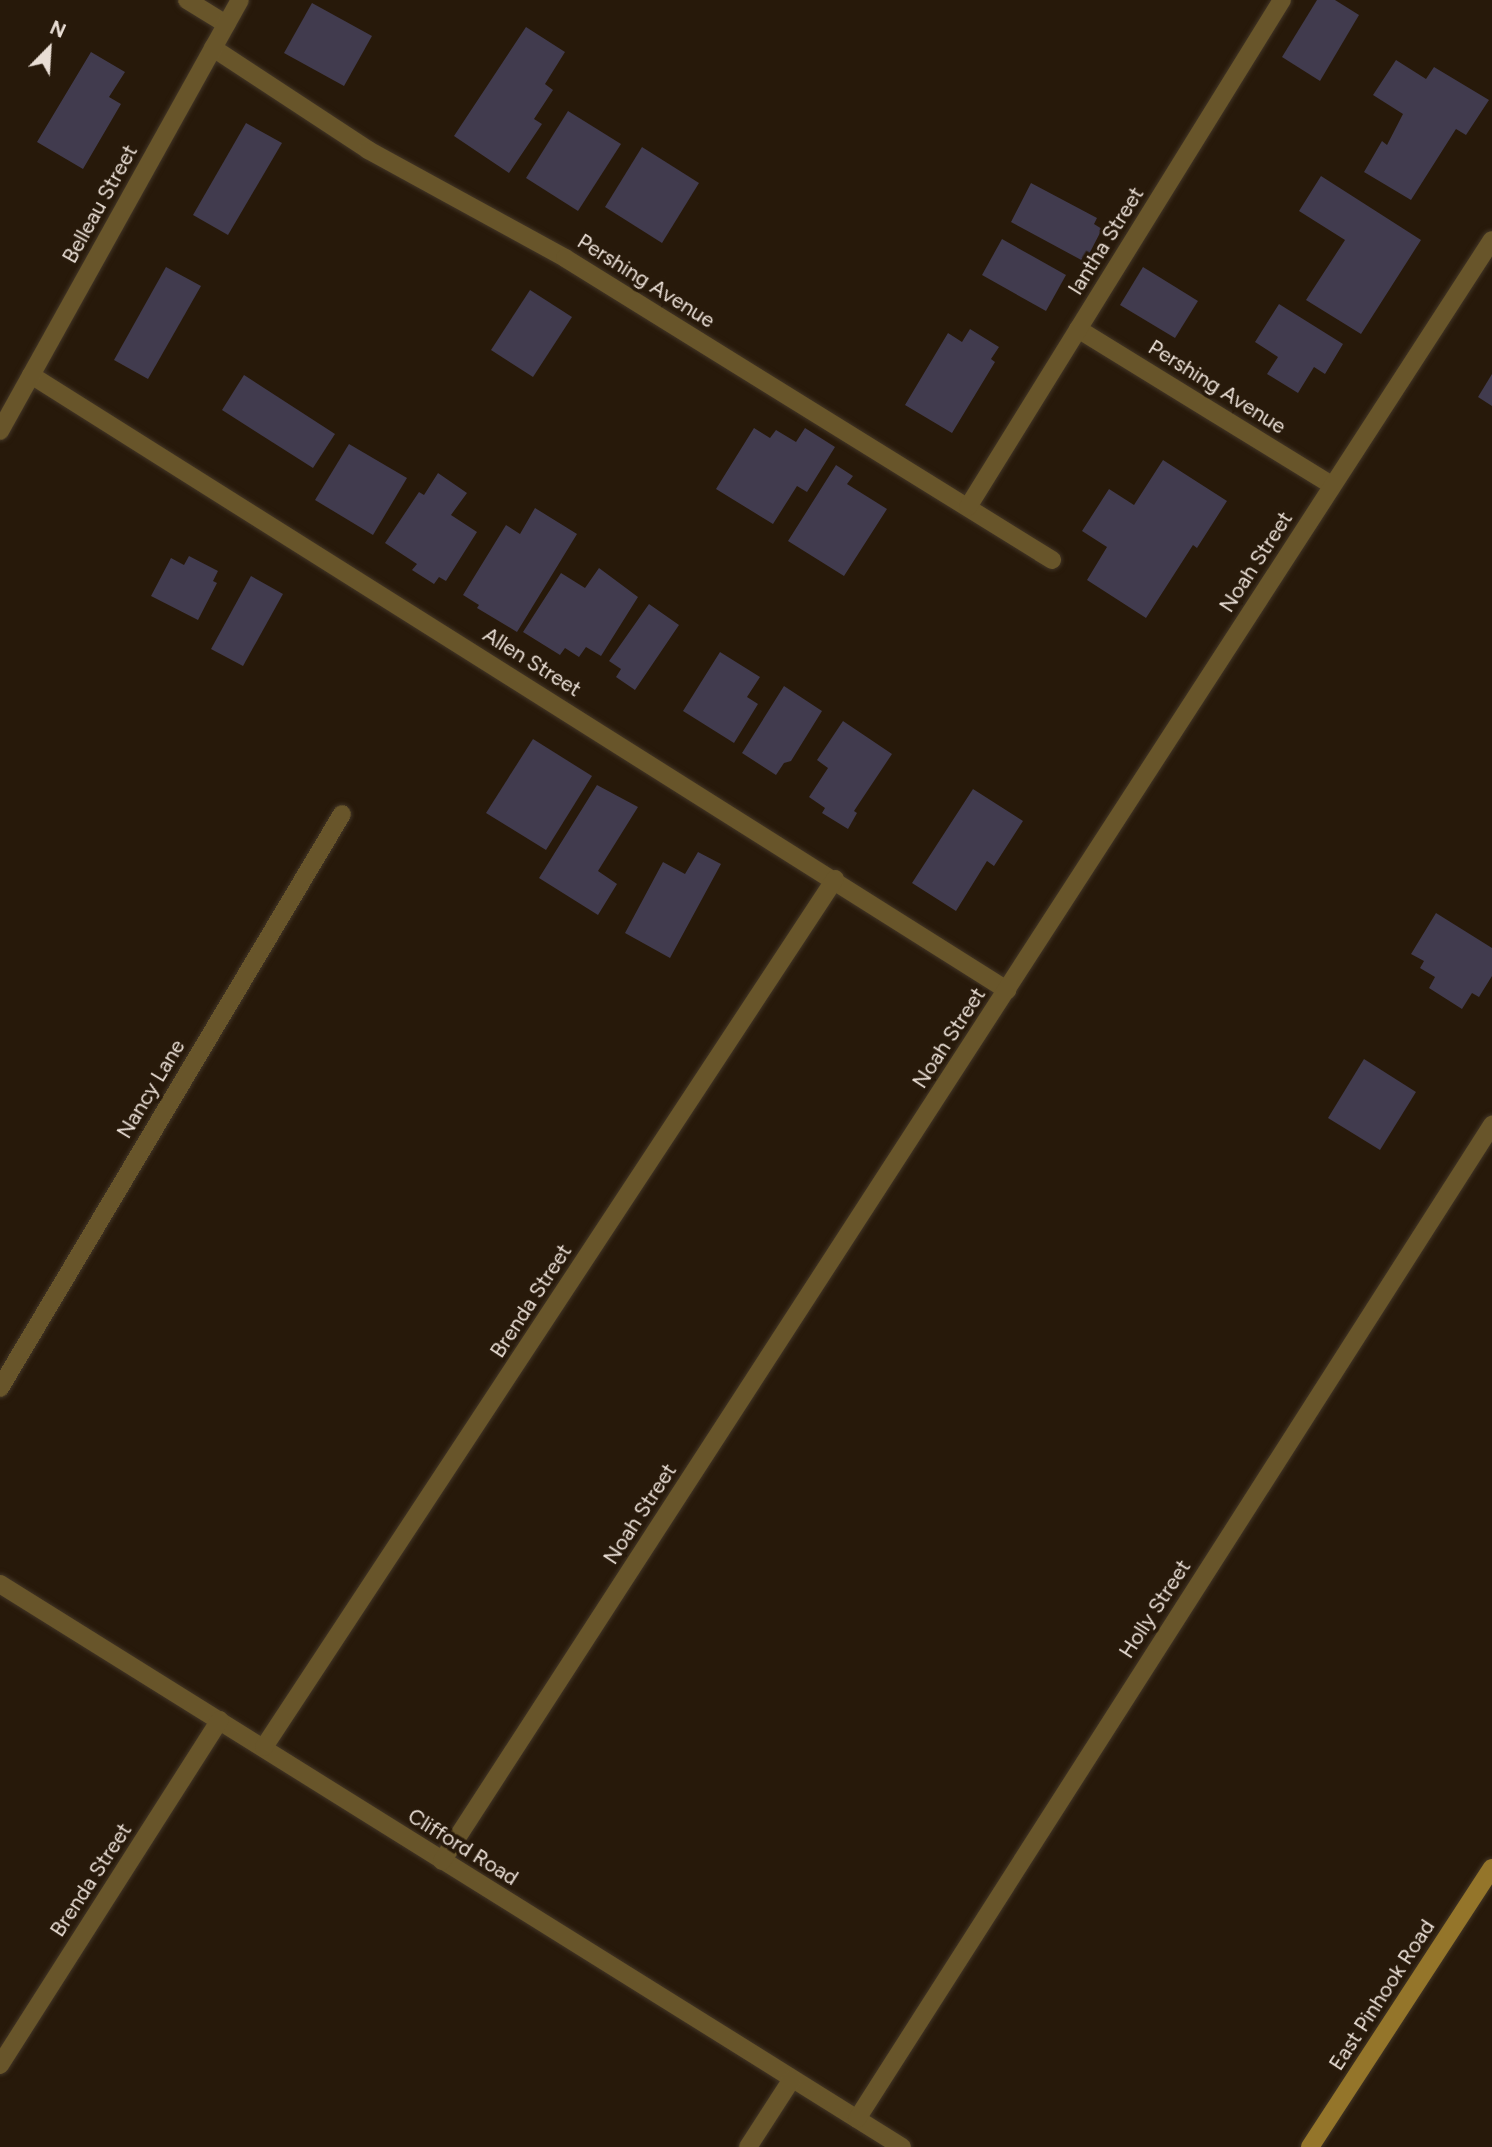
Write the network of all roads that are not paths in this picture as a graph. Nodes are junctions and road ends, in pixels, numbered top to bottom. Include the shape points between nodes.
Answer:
1 (187, 0) edge
2 (240, 0) edge
3 (1282, 0) edge
4 (226, 24) junction
5 (212, 48) junction
6 (1492, 240) edge
7 (1078, 329) junction
8 (31, 375) junction
9 (0, 431) edge
10 (1332, 485) junction
11 (968, 506) junction
12 (1052, 559) dead end
13 (342, 814) dead end
14 (835, 880) junction
15 (1007, 990) junction
16 (1492, 1125) edge
17 (0, 1388) edge
18 (0, 1584) edge
19 (220, 1720) junction
20 (264, 1747) junction
21 (442, 1861) junction
22 (1492, 1868) edge
23 (0, 2065) edge
24 (792, 2079) junction
25 (857, 2119) junction
26 (748, 2147) edge
27 (902, 2147) edge
28 (1310, 2147) edge

1 - 4 street
2 - 4 street, Belleau Street
3 - 7 street, Iantha Street
4 - 5 street, Belleau Street
5 - 8 street, Belleau Street
5 - 11 street, Pershing Avenue via 368,150 565,258
6 - 10 street, Noah Street
7 - 10 street, Pershing Avenue
7 - 11 street, Iantha Street
8 - 9 street, Belleau Street
8 - 14 street, Allen Street
10 - 15 street, Noah Street
11 - 12 street, Pershing Avenue
13 - 17 street, Nancy Lane
14 - 15 street, Allen Street
14 - 20 street, Brenda Street
15 - 21 street, Noah Street
16 - 25 street, Holly Street
18 - 19 street, Clifford Road
19 - 20 street, Clifford Road
19 - 23 street, Brenda Street
20 - 21 street, Clifford Road
21 - 24 street, Clifford Road
22 - 28 main road, East Pinhook Road
24 - 25 street, Clifford Road
24 - 26 street
25 - 27 street, Clifford Road

